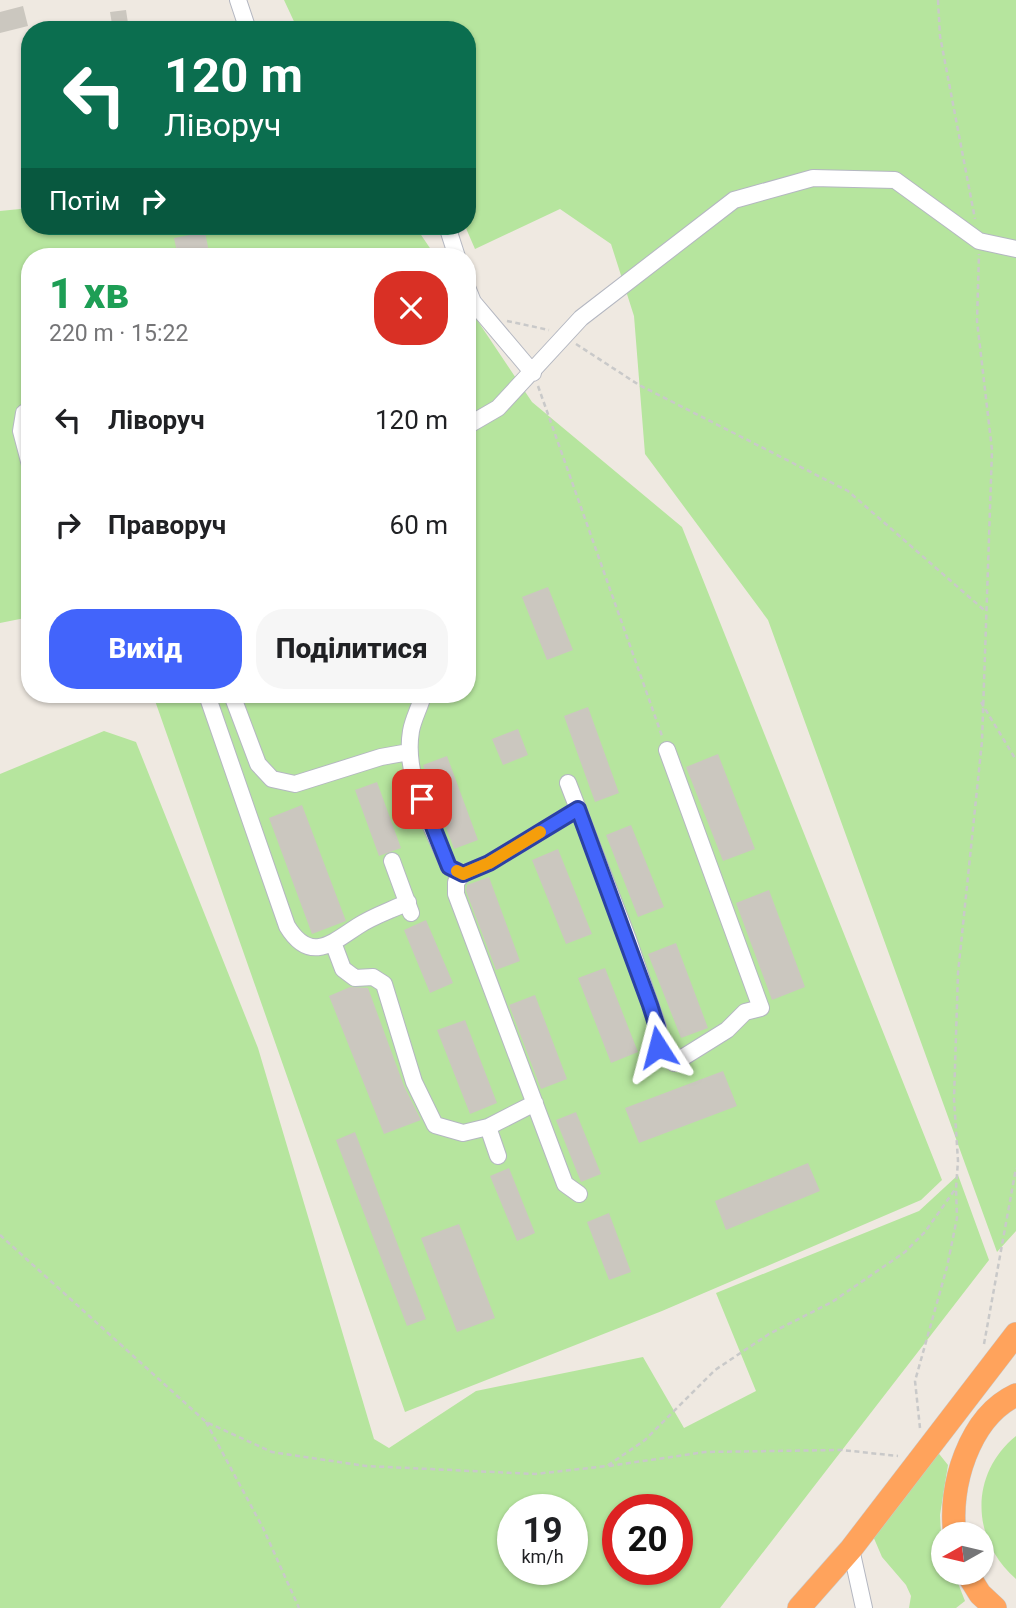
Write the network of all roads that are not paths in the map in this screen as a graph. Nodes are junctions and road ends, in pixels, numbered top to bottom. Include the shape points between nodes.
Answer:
1 (238, 0) edge
2 (245, 21) edge
3 (1016, 249) edge
4 (476, 306) edge
5 (533, 373) junction
6 (476, 421) edge
7 (210, 703) edge
8 (235, 703) edge
9 (420, 703) edge
10 (665, 744) road end
11 (409, 752) junction
12 (568, 783) dead end
13 (578, 809) junction
14 (392, 861) dead end
15 (463, 874) junction
16 (334, 945) junction
17 (535, 1104) junction
18 (488, 1127) junction
19 (498, 1156) dead end
20 (579, 1194) dead end
21 (1016, 1334) edge
22 (1016, 1395) edge
23 (954, 1522) edge
24 (851, 1549) junction
25 (975, 1586) edge
26 (799, 1608) edge
27 (864, 1608) edge
28 (995, 1608) edge

1 - 2 street
3 - 5 street via 979,242 895,180 813,178 734,200 581,318
4 - 5 street
5 - 6 street via 498,408
7 - 16 street via 287,926 295,940 315,948
8 - 11 street via 258,764 272,779 295,784
9 - 11 street
10 - 13 street via 761,1008 745,1012 727,1030 674,1063 658,1047 649,1002
11 - 15 street via 412,776 449,867
12 - 13 street
13 - 15 street
14 - 16 street via 410,908 359,925
15 - 17 street via 456,882 456,894
16 - 18 street via 343,968 355,978 373,976 384,984 414,1082 435,1125 463,1133
17 - 18 street
17 - 20 street via 565,1184
18 - 19 street
21 - 24 highway
22 - 23 highway via 993,1412 971,1445 953,1506
24 - 26 highway
24 - 27 street
25 - 28 highway

